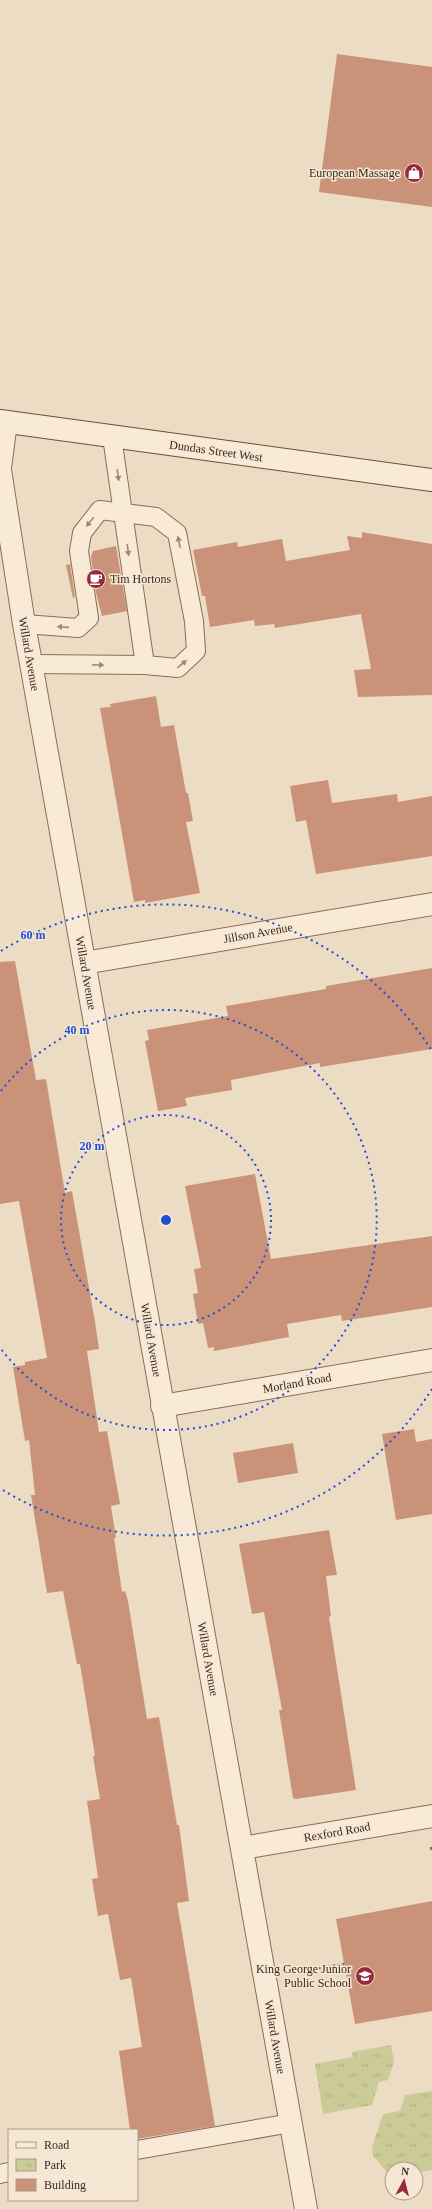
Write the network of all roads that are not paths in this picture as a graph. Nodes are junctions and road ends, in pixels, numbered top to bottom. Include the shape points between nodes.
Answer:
1 (3, 422) edge
2 (112, 437) junction
3 (0, 469) edge
4 (432, 480) edge
5 (123, 512) junction
6 (24, 624) junction
7 (31, 664) junction
8 (145, 665) junction
9 (432, 904) edge
10 (84, 963) junction
11 (432, 1360) edge
12 (162, 1406) junction
13 (432, 1816) edge
14 (242, 1848) junction
15 (290, 2123) junction
16 (138, 2150) edge
17 (306, 2209) edge

1 - 2 street, Dundas Street West
1 - 3 street, Willard Avenue
2 - 4 street, Dundas Street West
2 -> 5 lane
3 - 6 street, Willard Avenue
5 -> 6 lane via 100,510 82,533 79,551 90,618 78,628
5 -> 8 lane
8 -> 5 lane via 178,668 196,652 194,621 177,533 156,517
6 - 7 street, Willard Avenue
7 -> 8 lane
7 - 10 street, Willard Avenue
9 - 10 street, Jillson Avenue
10 - 12 street, Willard Avenue
11 - 12 street, Morland Road
12 - 14 street, Willard Avenue
13 - 14 street, Rexford Road
14 - 15 street, Willard Avenue
15 - 16 lane
15 - 17 street, Willard Avenue

